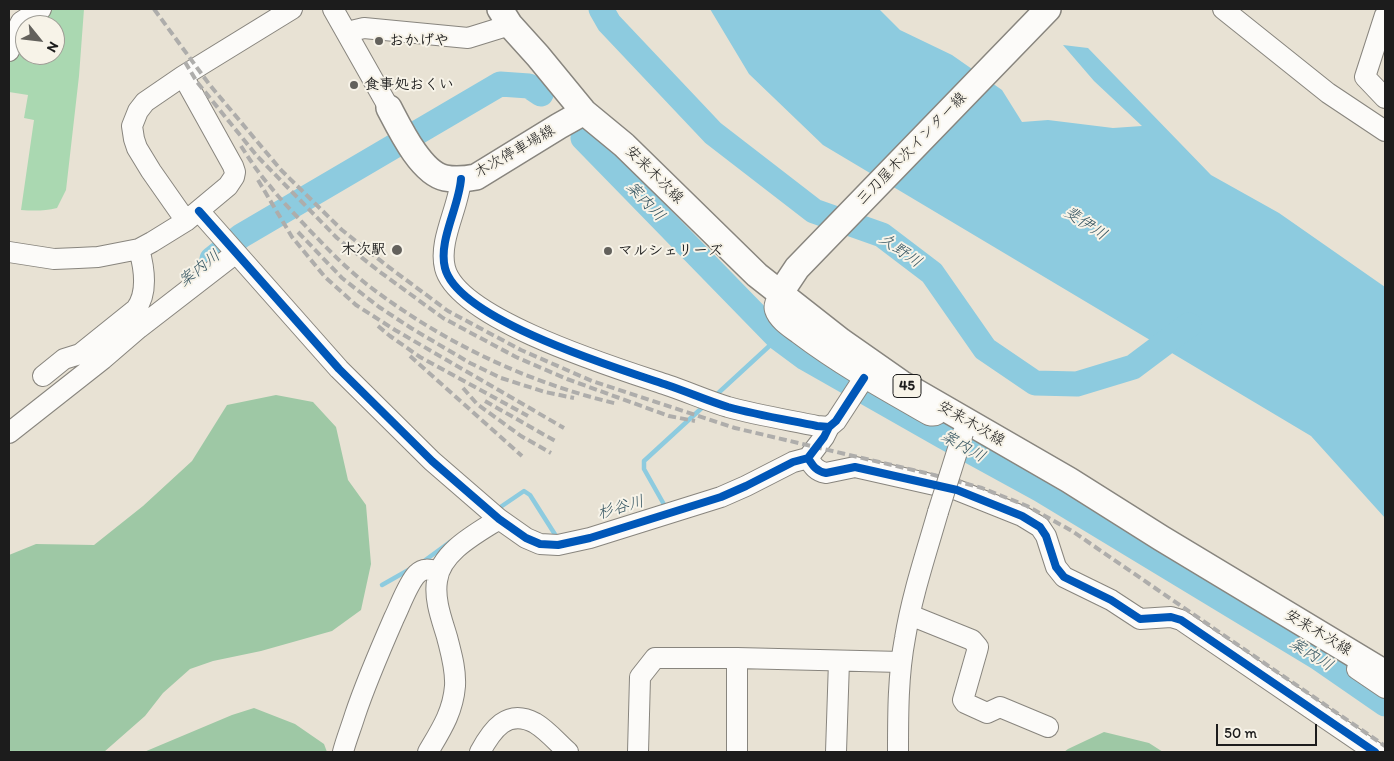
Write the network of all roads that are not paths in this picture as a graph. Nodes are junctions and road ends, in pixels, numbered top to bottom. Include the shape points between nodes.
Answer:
1 (41, 9) edge
2 (292, 9) edge
3 (334, 9) edge
4 (1048, 9) edge
5 (1224, 9) edge
6 (1385, 15) edge
7 (505, 17) edge
8 (348, 32) junction
9 (9, 51) edge
10 (183, 76) junction
11 (1385, 98) edge
12 (389, 108) joint
13 (584, 112) junction
14 (1385, 131) edge
15 (461, 179) junction
16 (192, 216) junction
17 (232, 248) junction
18 (139, 249) junction
19 (9, 252) edge
20 (780, 292) junction
21 (135, 322) junction
22 (43, 376) dead end
23 (859, 386) junction
24 (942, 407) junction
25 (829, 427) junction
26 (964, 427) junction
27 (9, 433) edge
28 (808, 458) junction
29 (499, 519) junction
30 (439, 572) junction
31 (910, 615) junction
32 (1340, 646) junction
33 (737, 658) junction
34 (839, 661) junction
35 (902, 662) junction
36 (1385, 673) edge
37 (1385, 688) edge
38 (1048, 727) dead end
39 (425, 751) edge
40 (344, 752) edge
41 (480, 752) edge
42 (568, 752) edge
43 (638, 752) edge
44 (737, 752) edge
45 (836, 752) edge
46 (898, 752) edge
47 (1375, 752) edge

1 - 9 street via 21,22
2 - 10 street
3 - 8 street
4 - 20 main road, 三刀屋木次インター線 via 797,268
5 - 14 street via 1328,93
6 - 11 street via 1365,77
7 - 8 street via 468,38 364,28
7 - 13 main road, 安来木次線 / 45
8 - 12 street
10 - 16 street via 235,172 228,186
10 - 16 street via 144,102 132,126 137,148 151,171
12 - 15 main road, 木次停車場線 via 426,167 443,178
13 - 15 main road, 木次停車場線 via 476,177
13 - 20 main road, 安来木次線 / 45 via 624,145 757,275
15 - 25 street via 444,246 445,267 456,287 479,306 504,322 595,361 729,407
16 - 17 street
16 - 18 street
17 - 21 street
17 - 29 street via 339,369 432,461
18 - 19 street via 98,257 54,259
18 - 21 street via 143,263 143,293
20 - 23 street via 774,306 780,318
20 - 24 main road, 安来木次線 / 45 via 841,341
21 - 22 street via 80,354 64,359
21 - 27 street via 95,365
23 - 24 street via 929,415 938,414
23 - 25 street
24 - 26 main road, 安来木次線 / 45
25 - 28 street
26 - 31 street, bridge
26 - 32 main road, 安来木次線 / 45 via 1069,480
28 - 29 street via 721,497 558,545 534,542
28 - 47 street via 821,472 849,467 864,469 957,490 1022,516 1044,532 1056,567 1064,578 1111,600 1140,619 1171,617 1181,620
29 - 30 street via 454,550
30 - 39 street via 437,593 452,657 455,686 445,724
30 - 40 street via 424,570 413,579 377,656
31 - 35 street
31 - 38 street via 976,644 977,651 963,700 965,703 987,713 1000,707
32 - 36 main road, 安来木次線 / 45
32 - 37 street via 1349,663
33 - 34 street
33 - 43 street via 655,658 640,677
33 - 44 street
34 - 35 street
34 - 45 street
35 - 46 street
41 - 42 street via 491,733 503,722 520,719 536,724

